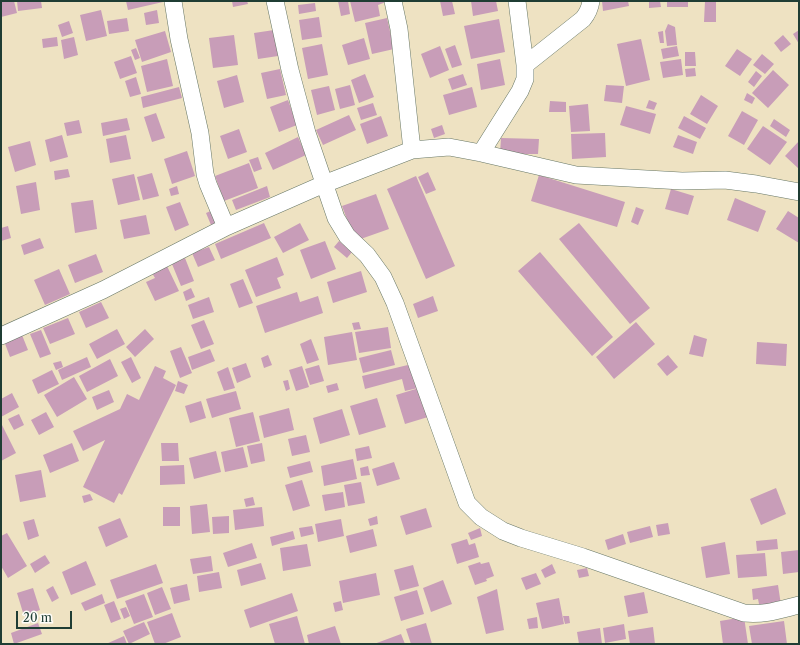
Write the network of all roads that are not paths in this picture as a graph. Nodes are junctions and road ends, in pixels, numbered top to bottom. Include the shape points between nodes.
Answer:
1 (173, 1) edge
2 (275, 1) edge
3 (393, 1) edge
4 (517, 1) edge
5 (590, 1) edge
6 (525, 65) junction
7 (412, 150) junction
8 (481, 153) junction
9 (324, 184) junction
10 (799, 192) edge
11 (226, 227) junction
12 (1, 336) edge
13 (799, 605) edge

1 - 11 street via 200,133 205,174
2 - 9 street via 307,134
3 - 7 street via 399,28
4 - 6 street
5 - 6 street via 587,15 583,19
6 - 8 street via 525,79 520,91
7 - 8 street via 449,147
7 - 9 street
8 - 10 street via 576,175 682,181 725,180
9 - 11 street
9 - 13 street via 336,218 347,236 367,255 383,277 406,331 467,503 481,517 503,531 521,538 744,613 773,612
11 - 12 street via 103,290

